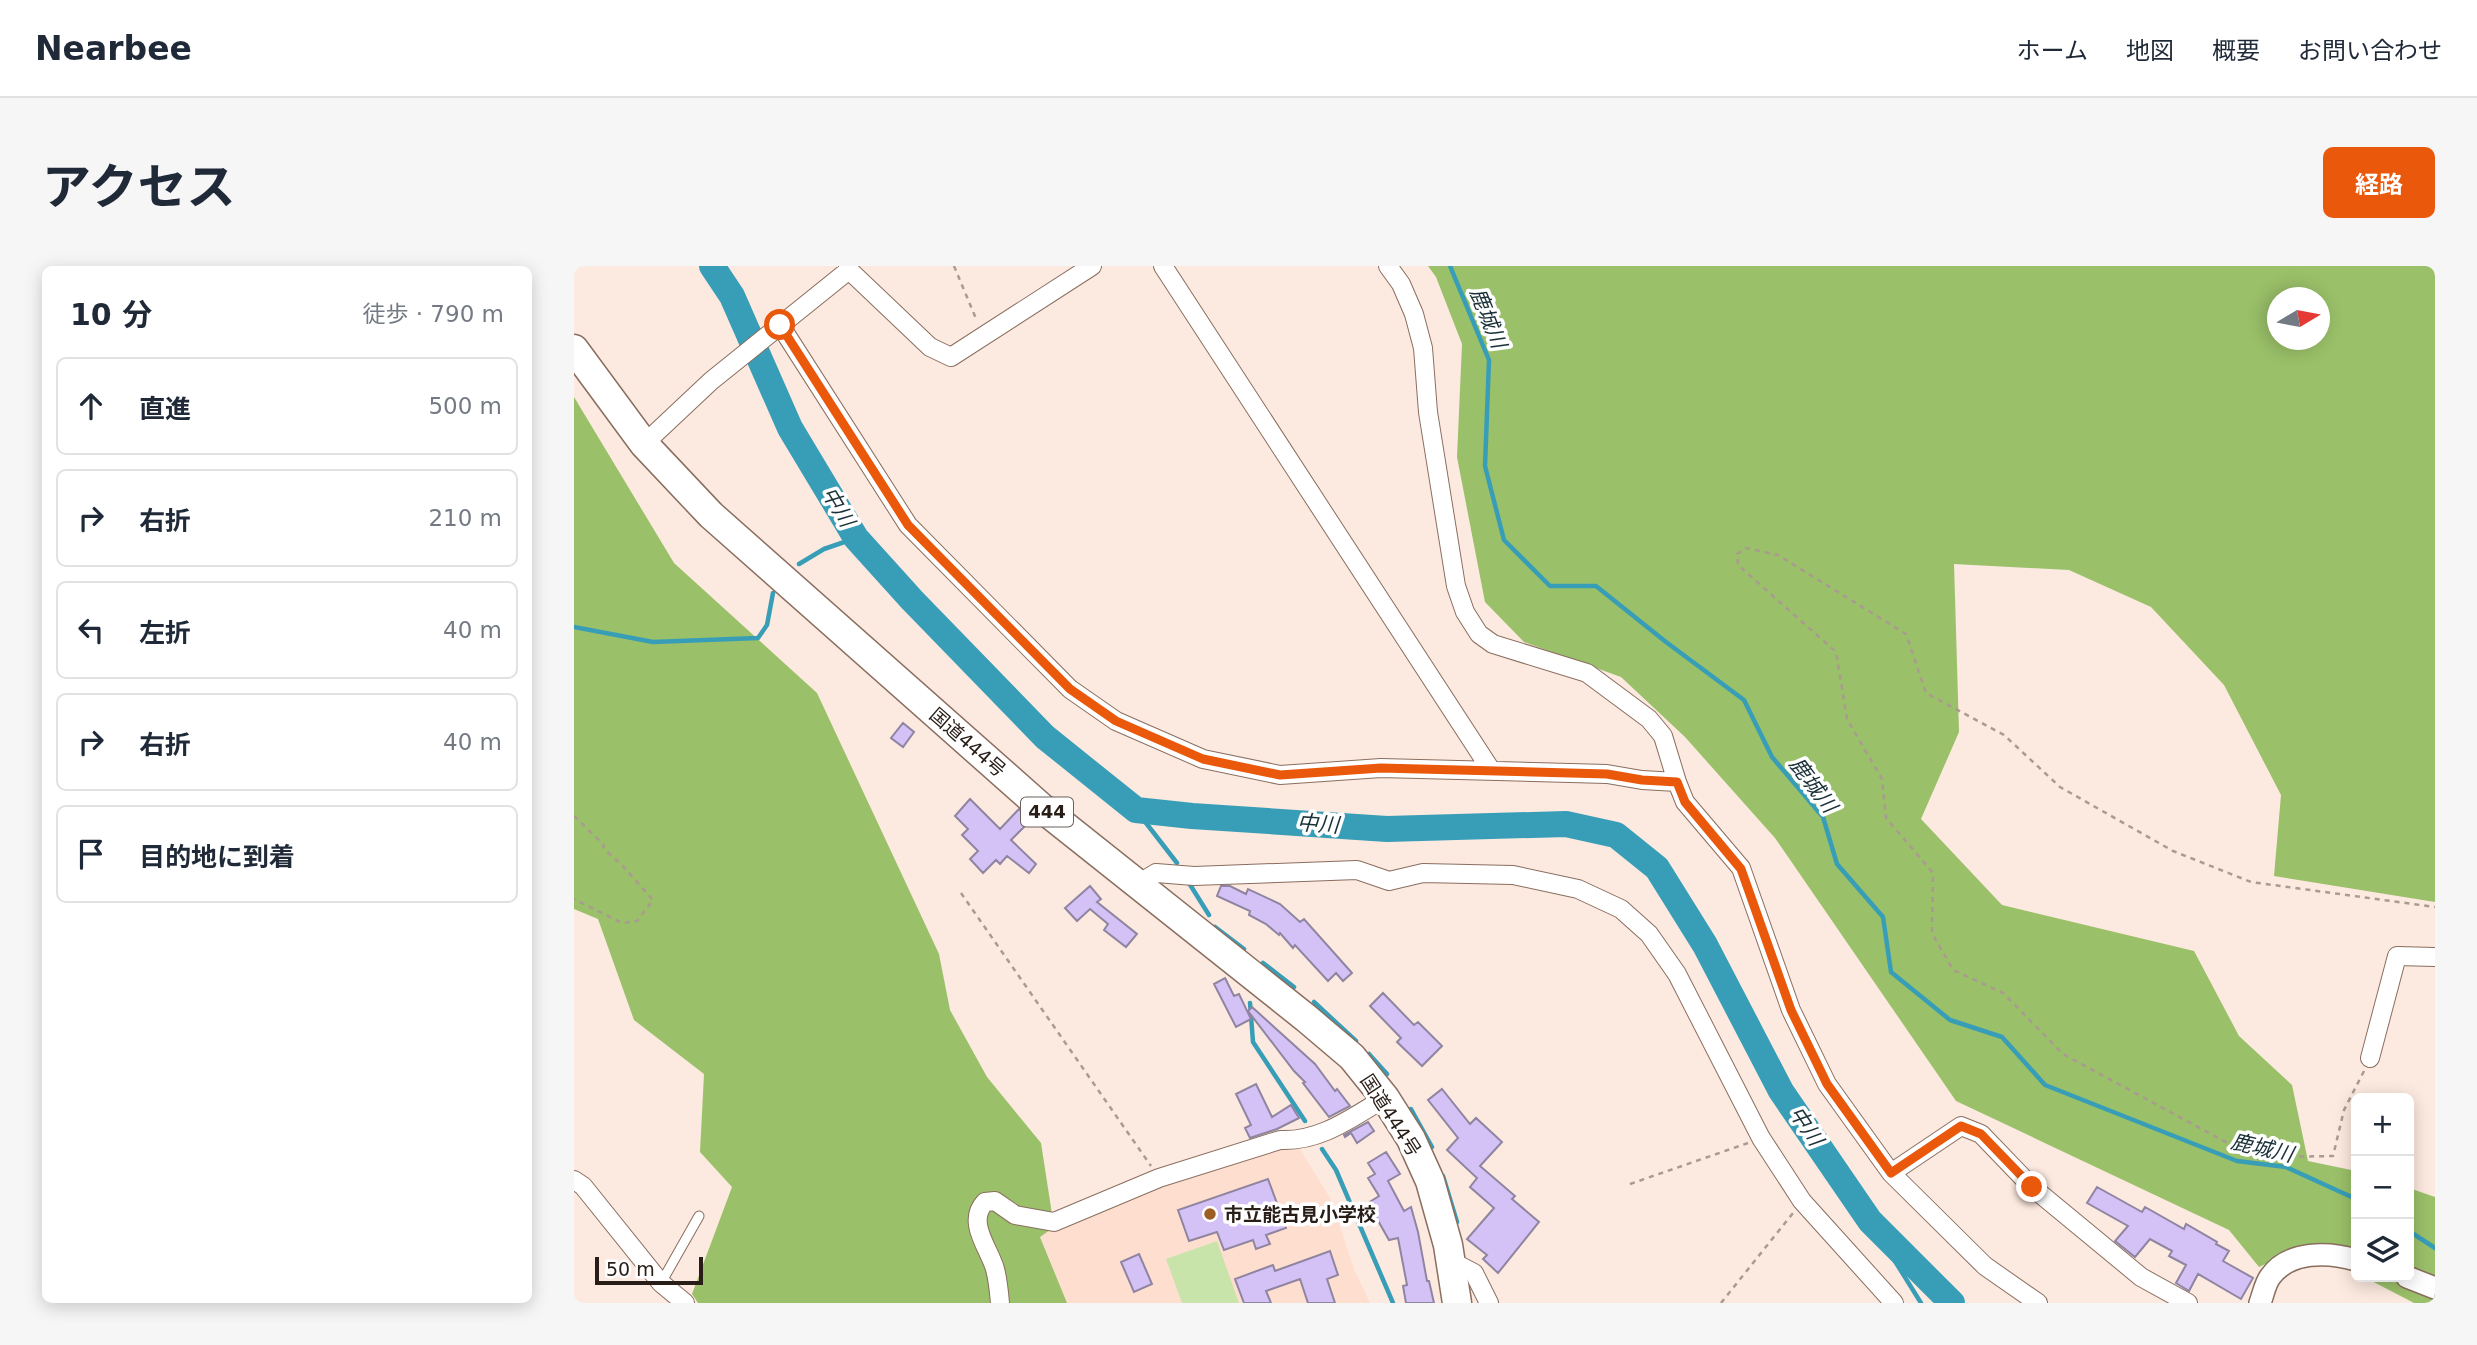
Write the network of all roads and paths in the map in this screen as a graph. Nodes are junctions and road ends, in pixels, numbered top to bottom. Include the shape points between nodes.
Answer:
1 (954, 266) edge
2 (1092, 266) edge
3 (1163, 266) edge
4 (1388, 266) edge
5 (849, 268) edge
6 (780, 325) junction
7 (983, 337) junction
8 (574, 349) edge
9 (644, 444) junction
10 (1491, 771) junction
11 (1677, 782) junction
12 (574, 817) edge
13 (1138, 884) junction
14 (961, 893) dead end
15 (574, 899) edge
16 (2435, 907) edge
17 (2435, 957) edge
18 (2370, 1059) joint
19 (1384, 1098) junction
20 (1761, 1138) junction
21 (1891, 1173) junction
22 (1159, 1178) junction
23 (574, 1180) edge
24 (1630, 1184) dead end
25 (1802, 1201) junction
26 (699, 1216) dead end
27 (2351, 1258) edge
28 (1451, 1261) junction
29 (2414, 1280) edge
30 (661, 1283) junction
31 (2435, 1288) edge
32 (2263, 1302) edge
33 (685, 1303) edge
34 (1000, 1303) edge
35 (1457, 1303) edge
36 (1489, 1303) edge
37 (1721, 1303) edge
38 (1894, 1303) edge
39 (2038, 1303) edge
40 (2188, 1303) edge

1 - 7 path
2 - 7 street
3 - 10 street
4 - 11 street via 1414,314 1423,348 1432,439 1456,586 1465,612 1479,635 1493,644 1587,673 1649,719 1663,736
5 - 6 street
5 - 7 street via 930,346 951,357
6 - 9 street
6 - 10 street via 908,525 1070,689 1116,721 1203,759 1280,775 1381,768
8 - 9 highway, 国道444号 / 444
9 - 13 highway, 国道444号 / 444 via 711,515 1042,808
10 - 11 street via 1607,774
11 - 21 street via 1685,802 1741,869 1791,1010 1827,1084
12 - 15 path via 653,900 636,921 622,923
13 - 19 highway, 国道444号 / 444 via 1352,1057
13 - 20 street via 1156,873 1194,876 1357,870 1389,881 1423,873 1513,875 1578,889 1621,909 1649,934 1677,974
14 - 22 path
16 - 18 path via 2251,882 2173,851 2060,787 2004,735 1926,693 1906,634 1778,555 1746,548 1737,554 1738,565 1836,652 1847,719 1882,779 1886,818 1933,873 1932,933 1953,970 2003,993 2063,1054 2235,1147 2275,1157 2333,1156 2344,1110
17 - 18 street via 2397,956
19 - 22 street via 1325,1133 1298,1141 1280,1140
19 - 28 highway, 国道444号 / 444 via 1412,1139 1430,1181
20 - 24 path
20 - 25 street
21 - 39 street via 1984,1266
21 - 40 street via 1961,1126 1981,1134 2032,1187 2131,1269
22 - 34 street via 1054,1222 1015,1215 995,1201 985,1202 977,1224 996,1270
23 - 30 street
25 - 37 path
25 - 38 street
26 - 30 lane
27 - 32 street via 2307,1255 2282,1266 2270,1278
28 - 35 highway, 国道444号 / 444
28 - 36 street via 1474,1273
29 - 31 street
30 - 33 street

